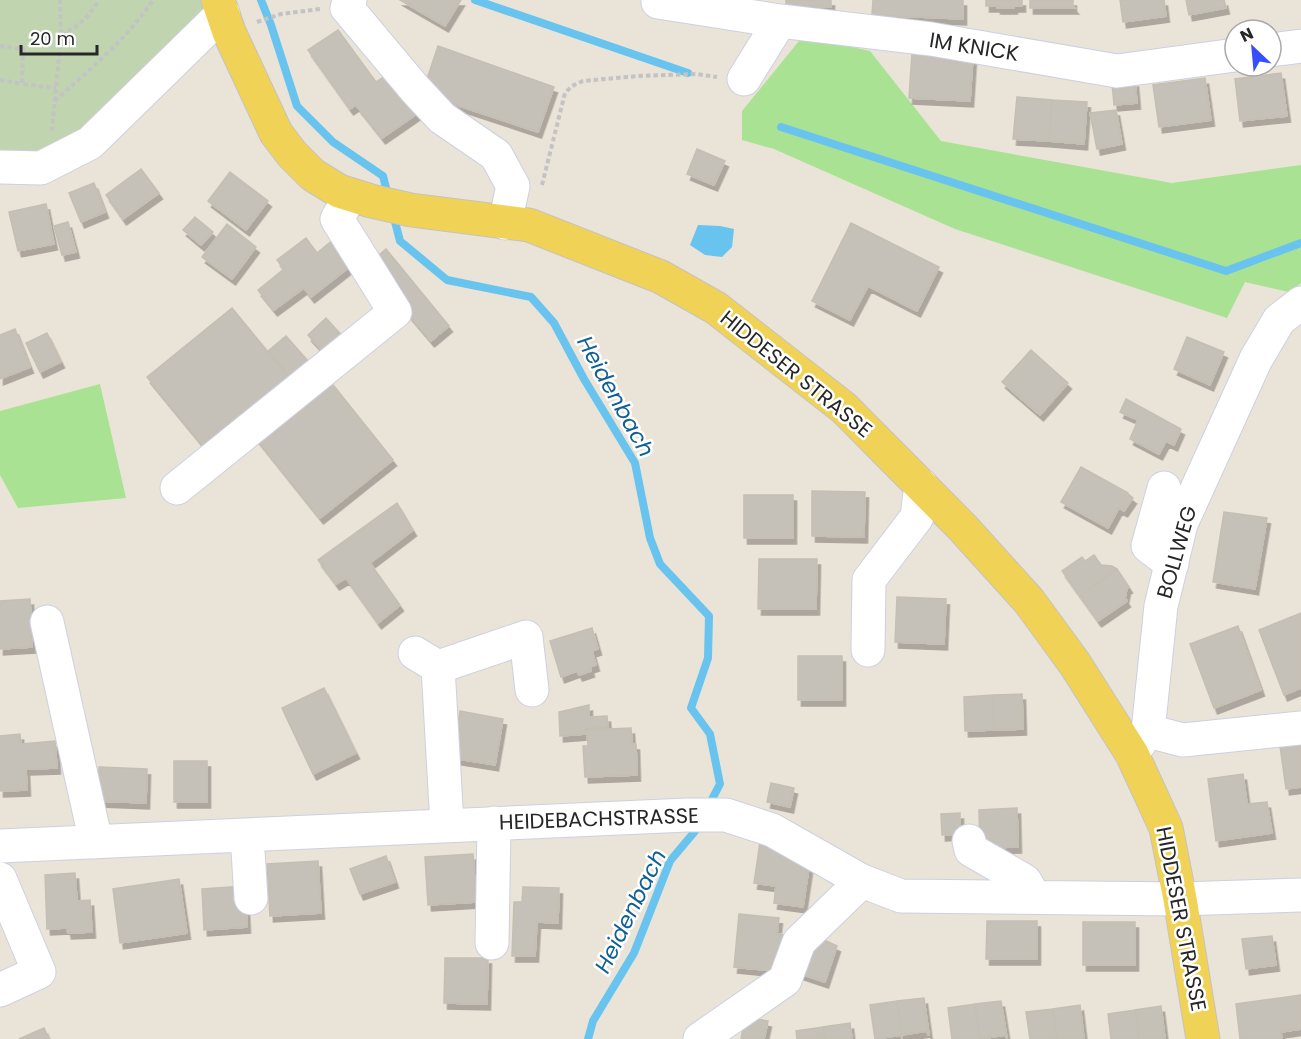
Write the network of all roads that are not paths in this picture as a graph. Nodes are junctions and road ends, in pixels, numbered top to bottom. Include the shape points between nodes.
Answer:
1 (658, 2) dead end
2 (349, 4) edge
3 (230, 12) edge
4 (780, 21) junction
5 (1301, 46) edge
6 (1283, 48) edge
7 (1223, 57) edge
8 (744, 79) road end
9 (0, 167) edge
10 (361, 199) junction
11 (517, 224) junction
12 (1301, 303) edge
13 (921, 485) junction
14 (177, 488) dead end
15 (1164, 488) dead end
16 (1172, 564) junction
17 (47, 621) dead end
18 (868, 650) dead end
19 (532, 690) dead end
20 (1301, 728) edge
21 (1140, 742) junction
22 (502, 823) junction
23 (447, 825) junction
24 (247, 835) junction
25 (969, 841) dead end
26 (96, 842) junction
27 (0, 846) edge
28 (0, 879) edge
29 (862, 881) junction
30 (1301, 895) edge
31 (1034, 897) junction
32 (251, 898) dead end
33 (1180, 898) junction
34 (499, 929) dead end
35 (0, 990) edge
36 (700, 1039) edge
37 (1203, 1039) edge

1 - 4 street, IM KNICK
2 - 11 street via 442,118 496,155 513,186
3 - 9 street via 90,143 41,168
3 - 10 main road, HIDDESER STRASSE via 230,32 276,132 313,175
4 - 7 street, IM KNICK via 931,39 1117,71
4 - 8 street
5 - 6 street
10 - 11 main road, HIDDESER STRASSE
10 - 14 street via 337,219 395,312
11 - 13 main road, HIDDESER STRASSE via 661,277 716,308 844,408
12 - 16 street, BOLLWEG via 1279,320 1256,359 1181,524
13 - 18 street via 917,517 869,580
13 - 21 main road, HIDDESER STRASSE via 1029,601
15 - 16 street via 1148,546
16 - 21 street, BOLLWEG via 1161,606
17 - 26 street
19 - 23 street via 526,637 426,660
20 - 21 street
21 - 33 main road, HIDDESER STRASSE via 1166,828
22 - 23 street, HEIDEBACHSTRASSE
22 - 29 street, HEIDEBACHSTRASSE via 726,815 772,830
22 - 34 street
23 - 24 street, HEIDEBACHSTRASSE
24 - 26 street, HEIDEBACHSTRASSE
24 - 32 street
25 - 31 street via 970,850 1025,881
26 - 27 street, HEIDEBACHSTRASSE
28 - 35 street via 39,972
29 - 31 street, HEIDEBACHSTRASSE via 901,896
29 - 36 street via 799,942 785,980
30 - 33 street, HEIDEBACHSTRASSE
31 - 33 street, HEIDEBACHSTRASSE
33 - 37 main road, HIDDESER STRASSE

